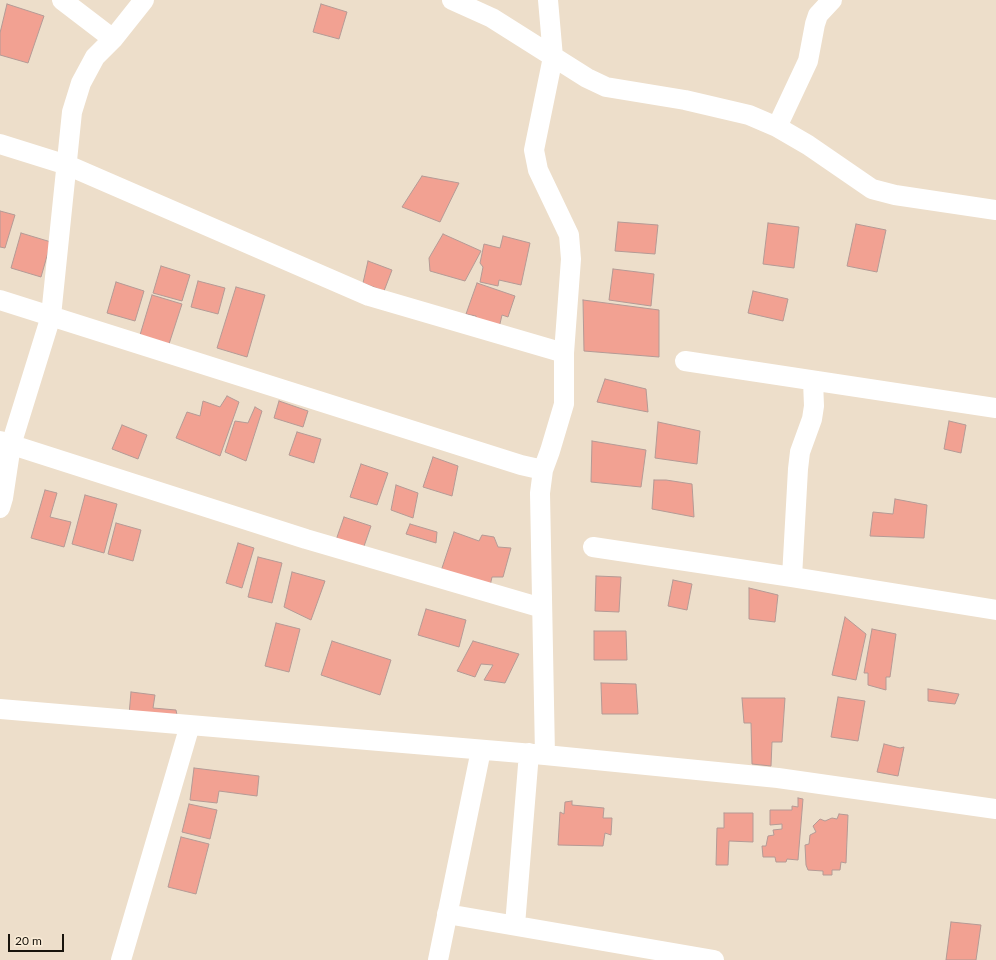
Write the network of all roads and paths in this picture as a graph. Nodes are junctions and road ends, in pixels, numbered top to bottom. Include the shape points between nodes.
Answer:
1 (62, 0) edge
2 (144, 0) edge
3 (452, 0) edge
4 (548, 0) edge
5 (832, 0) edge
6 (113, 39) junction
7 (553, 57) junction
8 (777, 127) junction
9 (0, 144) edge
10 (67, 165) junction
11 (996, 210) edge
12 (0, 300) edge
13 (51, 316) junction
14 (564, 353) junction
15 (685, 361) dead end
16 (813, 381) junction
17 (996, 408) edge
18 (5, 443) edge
19 (543, 470) junction
20 (0, 508) edge
21 (593, 547) dead end
22 (792, 577) junction
23 (542, 608) junction
24 (996, 610) edge
25 (0, 709) edge
26 (190, 725) junction
27 (481, 750) junction
28 (537, 754) junction
29 (996, 809) edge
30 (448, 914) junction
31 (515, 925) junction
32 (121, 960) edge
33 (438, 960) edge
34 (714, 960) edge

1 - 6 street
2 - 6 street
3 - 7 street via 492,18
4 - 7 street
5 - 8 street via 818,15 808,61
6 - 10 street via 95,57 81,84 72,112
7 - 8 street via 586,78 606,87 685,100 749,115
7 - 14 street via 534,150 538,170 569,235 571,259
8 - 11 street via 808,144 872,189 895,195
9 - 10 street
10 - 13 street
10 - 14 street via 369,296
12 - 13 street
13 - 18 street
13 - 19 street
14 - 19 street via 564,404
15 - 16 street
16 - 17 street
16 - 22 street via 812,419 800,452 798,468
18 - 20 street via 3,498
18 - 23 street via 306,539
19 - 23 street via 540,493
21 - 22 street
22 - 24 street
23 - 28 street
25 - 26 street
26 - 27 street
26 - 32 street
27 - 28 street
27 - 30 street
28 - 29 street via 778,778
28 - 31 street
30 - 31 street
30 - 33 street
31 - 34 street

